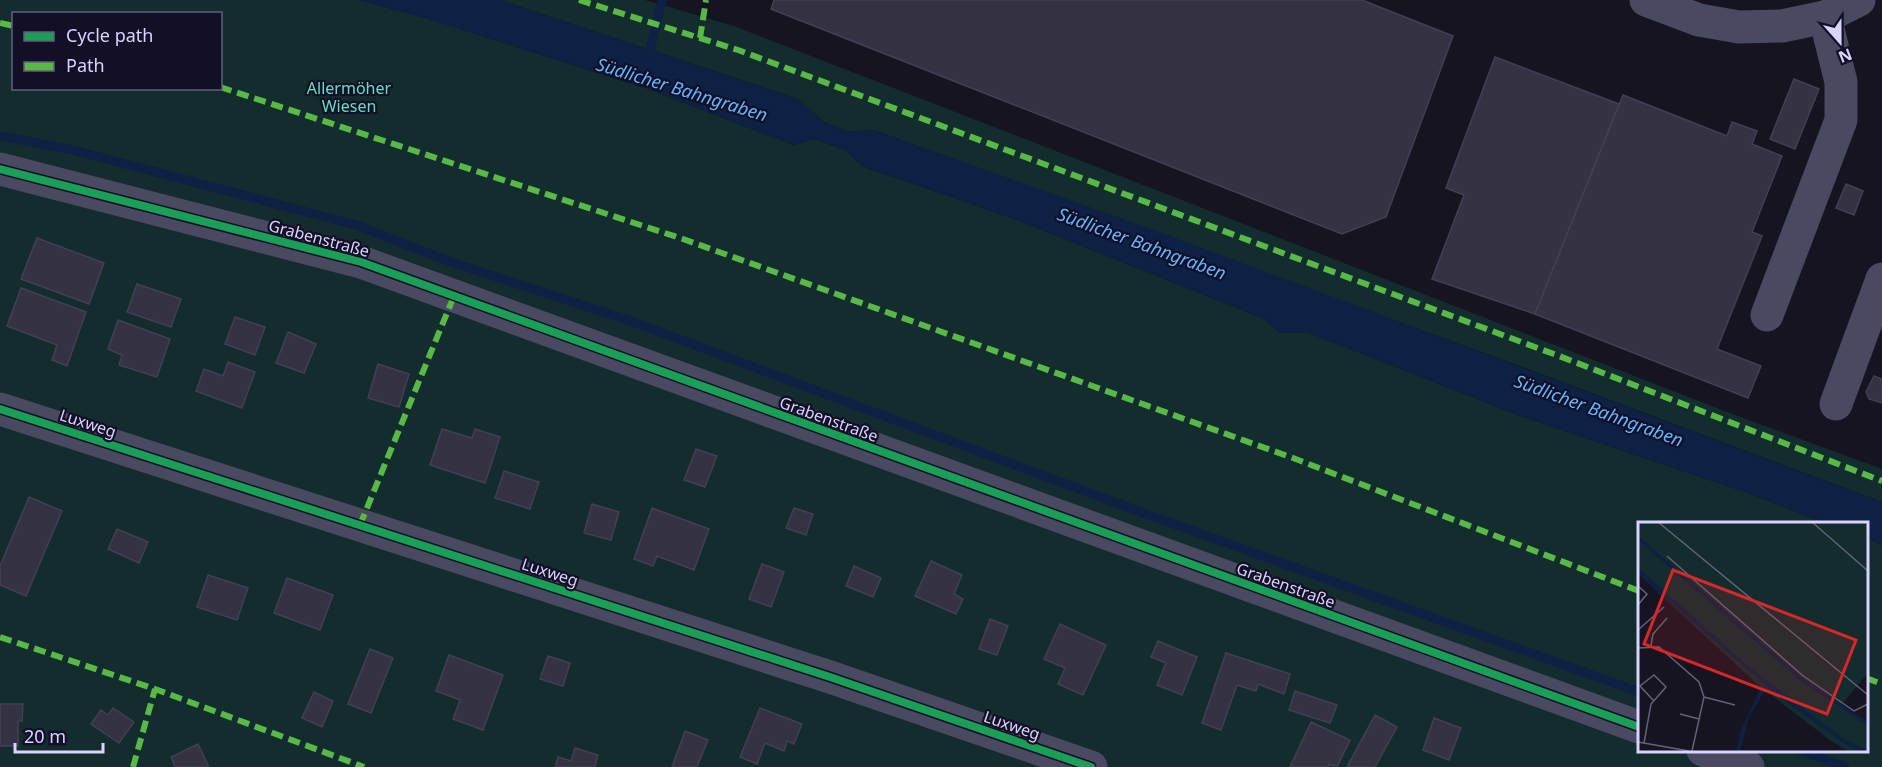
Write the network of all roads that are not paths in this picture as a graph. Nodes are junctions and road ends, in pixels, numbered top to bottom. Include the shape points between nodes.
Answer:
1 (1646, 0) edge
2 (1859, 0) edge
3 (1825, 17) junction
4 (0, 169) edge
5 (1882, 279) edge
6 (1767, 315) dead end
7 (1836, 404) dead end
8 (0, 409) edge
9 (1638, 727) edge
10 (1708, 752) edge
11 (1091, 767) edge
12 (1748, 767) edge

1 - 3 street via 1699,20 1739,27 1782,26
2 - 3 street
3 - 6 street via 1841,82 1841,120
4 - 9 street, Grabenstraße via 361,262
5 - 7 street
8 - 11 street, Luxweg via 830,677
10 - 12 street

